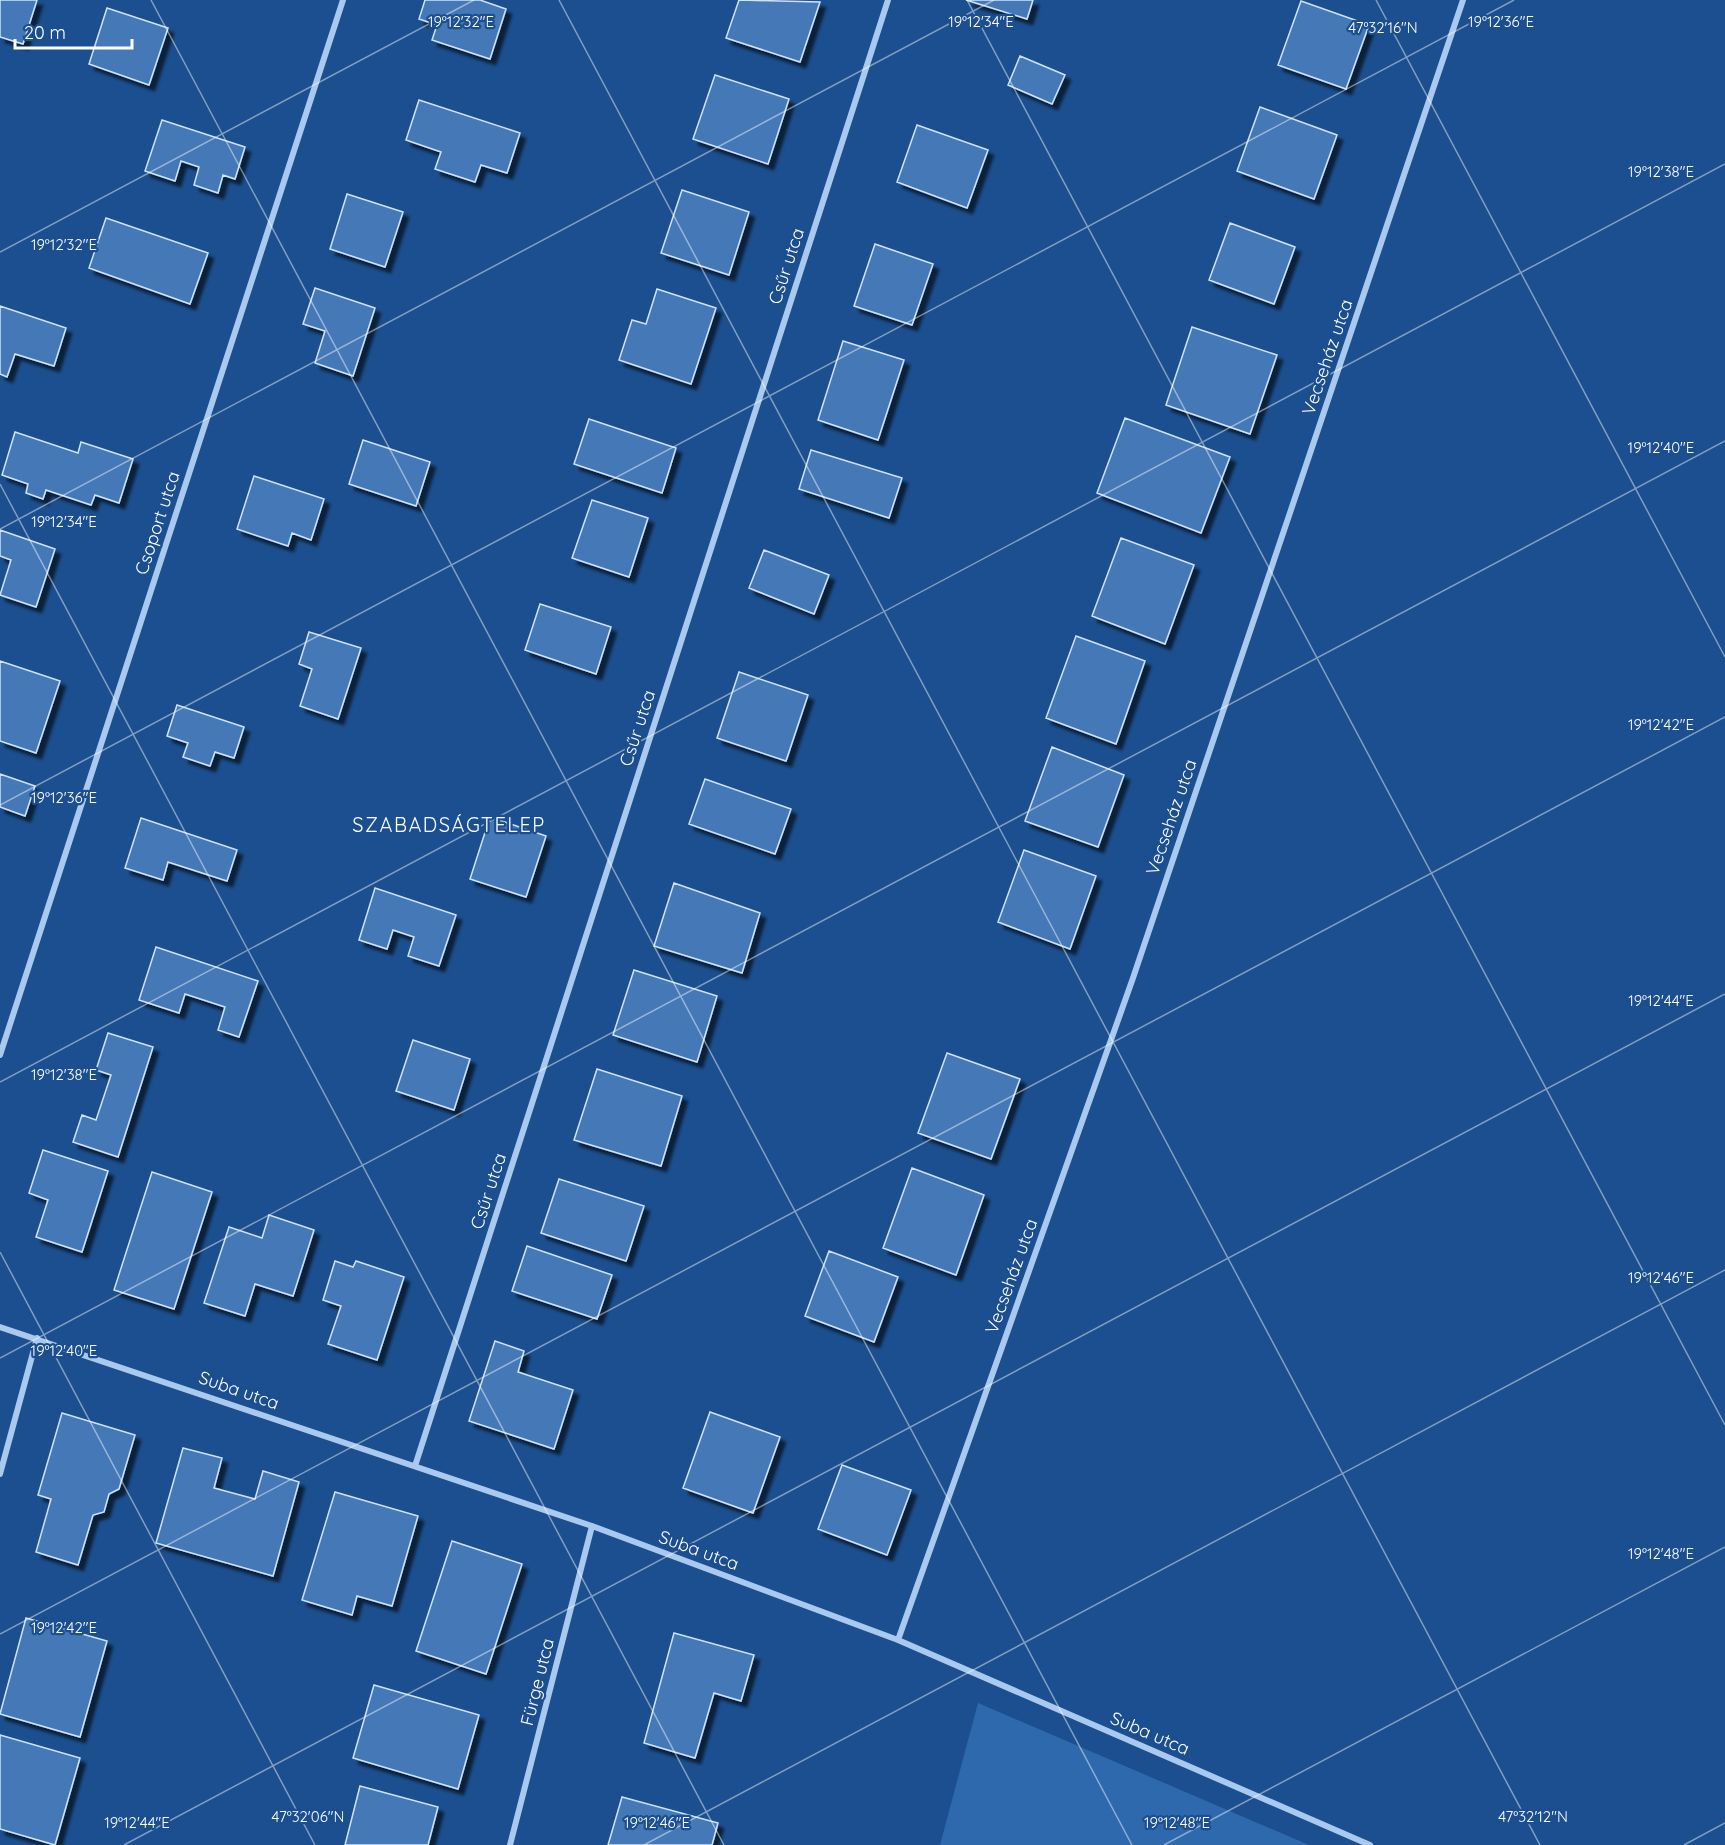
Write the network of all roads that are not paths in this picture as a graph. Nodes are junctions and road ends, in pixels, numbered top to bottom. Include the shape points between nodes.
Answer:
1 (343, 0) edge
2 (888, 0) edge
3 (1463, 0) edge
4 (0, 1055) edge
5 (0, 1327) edge
6 (37, 1338) junction
7 (415, 1466) junction
8 (0, 1474) edge
9 (592, 1526) junction
10 (898, 1640) junction
11 (510, 1845) edge
12 (1370, 1845) edge

1 - 4 street, Csoport utca
2 - 7 street, Csűr utca
3 - 10 street, Vecseház utca via 1133,978
5 - 6 street, Suba utca
6 - 7 street, Suba utca
6 - 8 street
7 - 9 street, Suba utca
9 - 10 street, Suba utca
9 - 11 street, Fürge utca
10 - 12 street, Suba utca

